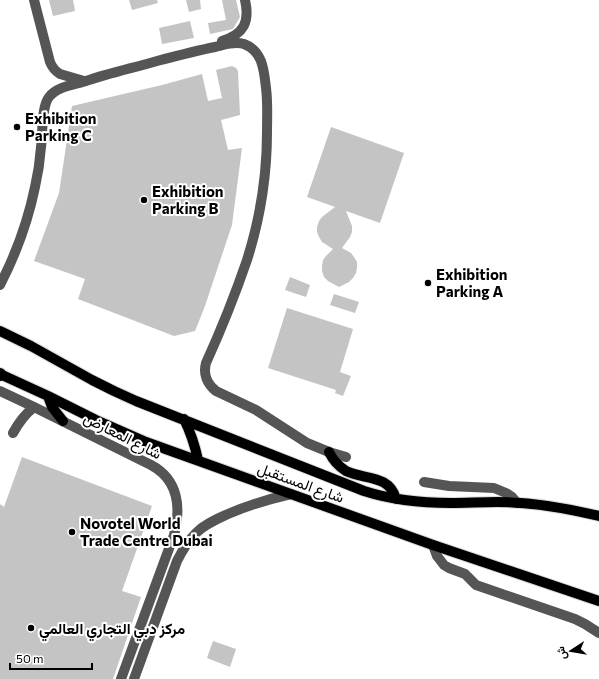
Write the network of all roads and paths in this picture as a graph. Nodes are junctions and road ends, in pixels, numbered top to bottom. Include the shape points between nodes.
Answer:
1 (34, 0) edge
2 (245, 0) edge
3 (201, 50) junction
4 (86, 81) junction
5 (0, 285) edge
6 (0, 331) edge
7 (0, 374) edge
8 (0, 391) edge
9 (48, 396) junction
10 (34, 407) junction
11 (184, 419) junction
12 (63, 421) junction
13 (14, 433) dead end
14 (329, 452) junction
15 (346, 457) dead end
16 (198, 460) junction
17 (424, 482) dead end
18 (291, 494) junction
19 (396, 499) junction
20 (517, 503) junction
21 (599, 516) edge
22 (433, 545) junction
23 (599, 601) edge
24 (599, 633) edge
25 (121, 679) edge
26 (134, 679) edge

1 - 4 street via 51,66 60,74
2 - 3 street via 246,22 239,32 229,39
3 - 4 street
3 - 14 street via 237,43 249,47 262,62 267,97 265,172 258,216 247,259 204,368 206,378 211,387 256,410 307,443
4 - 5 street via 57,90 45,104 40,164 30,208 11,263
6 - 11 main road, شارع المستقبل via 114,391
7 - 9 main road, شارع المستقبل
8 - 10 street, شارع المعارض
9 - 12 main road via 52,407
9 - 16 main road, شارع المستقبل via 121,432
10 - 12 street, شارع المعارض
10 - 13 street via 22,418
11 - 16 main road
11 - 19 main road, شارع المستقبل via 351,487
12 - 25 street, شارع المعارض via 158,469 169,479 175,494 177,517 174,535
14 - 15 street
14 - 19 main road via 335,462 345,470 384,482 392,489
16 - 18 main road, شارع المستقبل
17 - 20 street via 494,488 506,493
18 - 22 main road, شارع المستقبل
18 - 26 street via 254,504 219,518 204,526 191,538 177,561
19 - 20 main road, شارع المستقبل via 433,503
20 - 21 main road, شارع المستقبل via 562,508
22 - 23 main road, شارع المستقبل
22 - 24 street via 444,565 465,574 476,585 575,619

